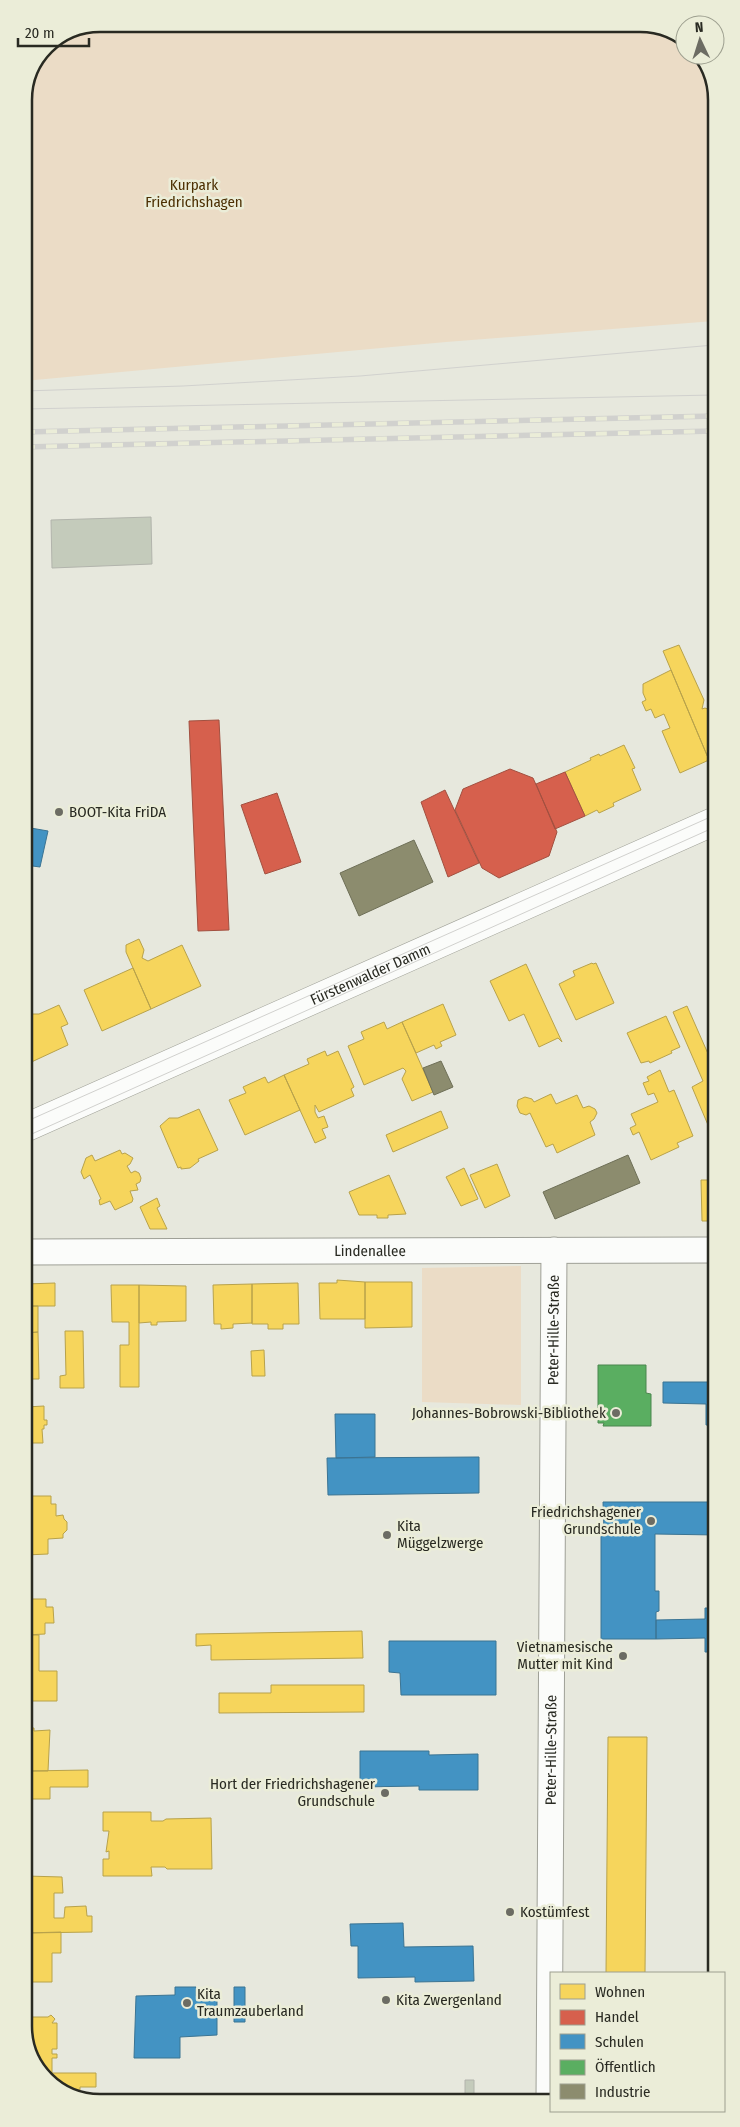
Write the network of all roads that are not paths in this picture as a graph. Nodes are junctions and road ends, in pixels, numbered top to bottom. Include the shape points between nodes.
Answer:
1 (708, 824) edge
2 (32, 1125) edge
3 (554, 1250) junction
4 (708, 1250) edge
5 (32, 1252) edge
6 (549, 2094) edge

1 - 2 main road, Fürstenwalder Damm
3 - 4 street, Lindenallee
3 - 5 street, Lindenallee
3 - 6 street, Peter-Hille-Straße

